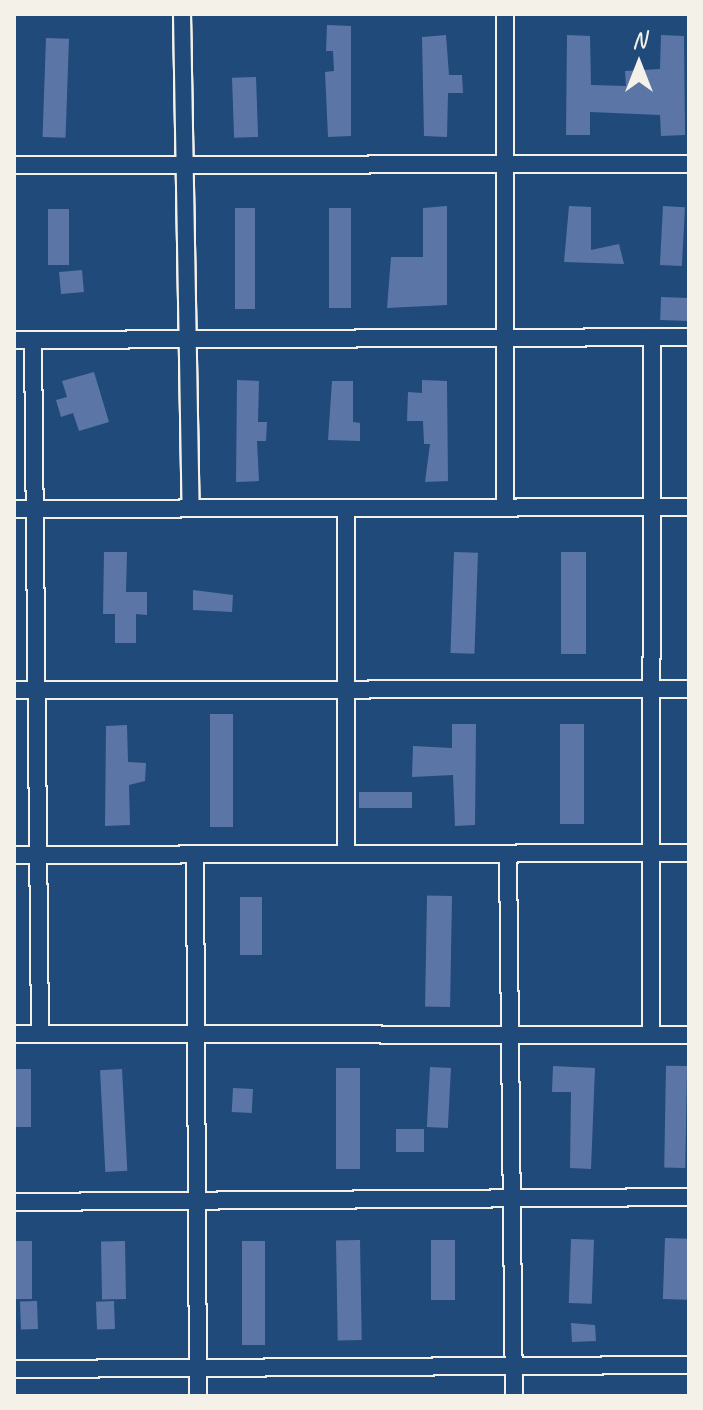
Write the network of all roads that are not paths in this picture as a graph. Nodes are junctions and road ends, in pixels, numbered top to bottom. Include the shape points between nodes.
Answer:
1 (182, 14) edge
2 (505, 14) edge
3 (506, 162) junction
4 (186, 163) junction
5 (689, 164) edge
6 (14, 165) edge
7 (689, 337) edge
8 (507, 338) junction
9 (652, 338) junction
10 (189, 339) junction
11 (14, 340) edge
12 (33, 340) junction
13 (505, 505) junction
14 (653, 507) junction
15 (689, 507) edge
16 (191, 508) junction
17 (346, 508) junction
18 (14, 509) edge
19 (38, 509) junction
20 (39, 689) junction
21 (347, 689) junction
22 (652, 689) junction
23 (689, 689) edge
24 (14, 690) edge
25 (652, 853) junction
26 (689, 853) edge
27 (195, 854) junction
28 (346, 854) junction
29 (508, 854) junction
30 (14, 855) edge
31 (38, 855) junction
32 (14, 1034) edge
33 (40, 1034) junction
34 (197, 1035) junction
35 (511, 1035) junction
36 (651, 1035) junction
37 (689, 1035) edge
38 (689, 1197) edge
39 (512, 1198) junction
40 (198, 1200) junction
41 (14, 1202) edge
42 (689, 1365) edge
43 (513, 1366) junction
44 (198, 1368) junction
45 (14, 1369) edge
46 (198, 1396) edge
47 (514, 1396) edge

1 - 4 street
2 - 3 street
3 - 4 street
3 - 5 street
3 - 8 street
4 - 6 street
4 - 10 street
7 - 9 street
8 - 9 street
8 - 10 street
8 - 13 street
9 - 14 street
10 - 12 street
10 - 16 street
11 - 12 street
12 - 19 street
13 - 14 street
13 - 17 street
14 - 15 street
14 - 22 street
16 - 17 street
16 - 19 street
17 - 21 street
18 - 19 street
19 - 20 street
20 - 21 street
20 - 24 street
20 - 31 street
21 - 22 street
21 - 28 street
22 - 23 street
22 - 25 street
25 - 26 street
25 - 29 street
25 - 36 street
27 - 28 street
27 - 31 street
27 - 34 street
28 - 29 street
29 - 35 street
30 - 31 street
31 - 33 street
32 - 33 street
33 - 34 street
34 - 35 street
34 - 40 street
35 - 36 street
35 - 39 street
36 - 37 street
38 - 39 street
39 - 40 street
39 - 43 street
40 - 41 street
40 - 44 street
42 - 43 street
43 - 44 street
43 - 47 street
44 - 45 street
44 - 46 street

